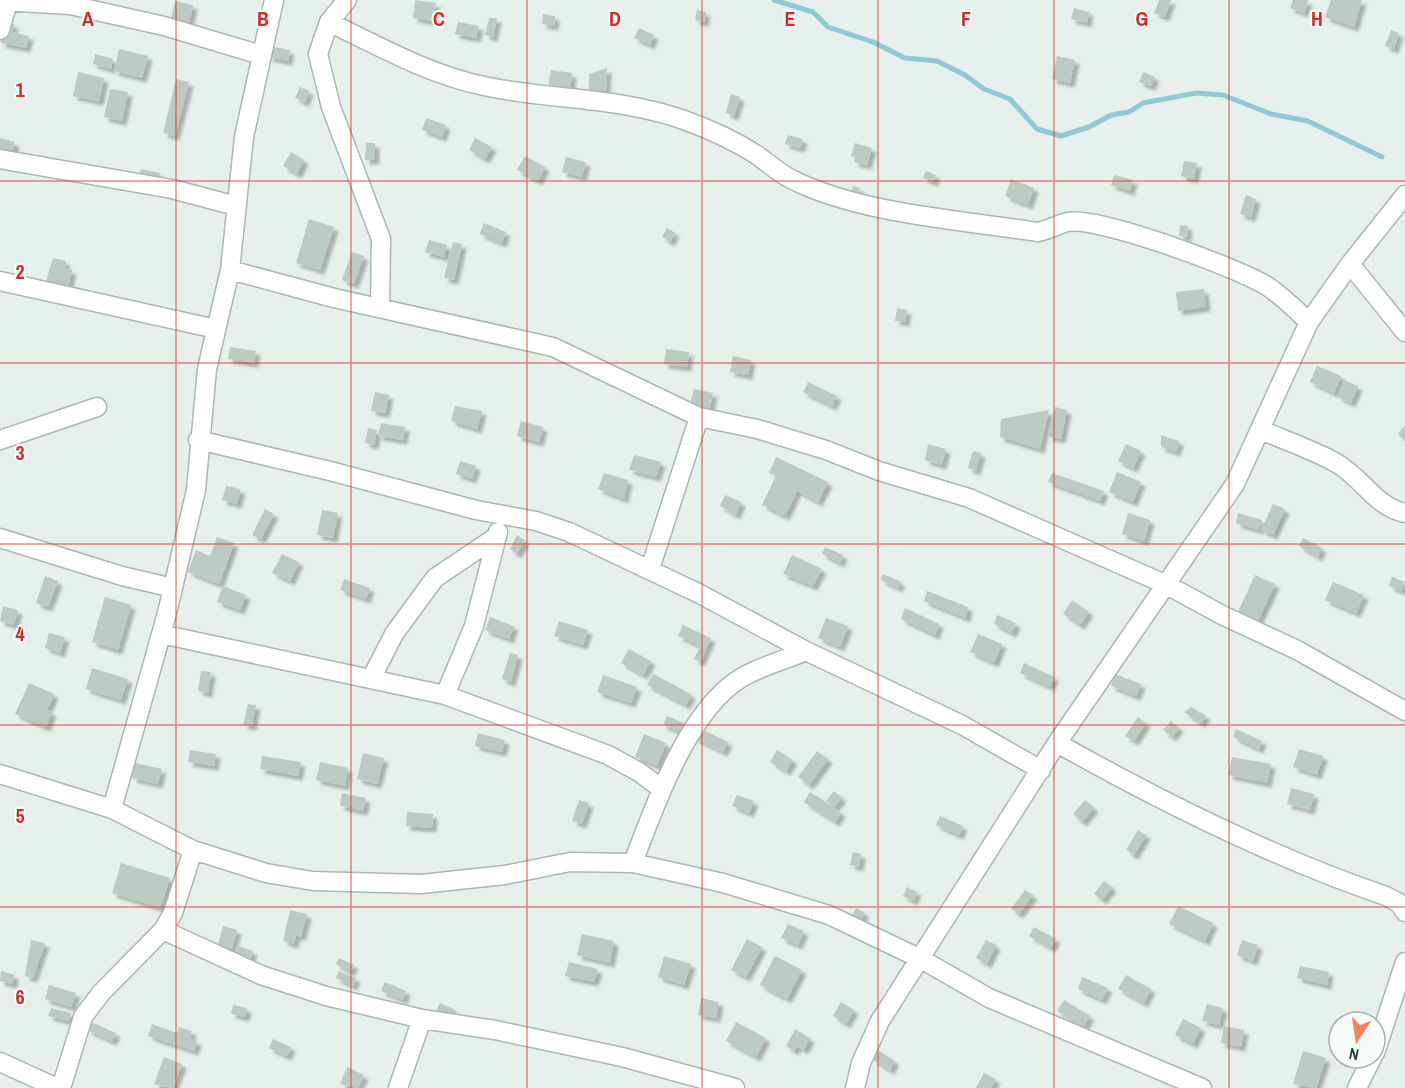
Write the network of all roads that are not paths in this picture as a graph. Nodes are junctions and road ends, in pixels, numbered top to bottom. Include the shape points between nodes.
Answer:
1 (274, 0) edge
2 (347, 0) edge
3 (7, 1) edge
4 (329, 22) junction
5 (0, 30) edge
6 (261, 55) junction
7 (0, 159) edge
8 (1405, 195) edge
9 (236, 206) junction
10 (1350, 264) junction
11 (230, 270) junction
12 (0, 281) edge
13 (380, 308) junction
14 (1309, 322) junction
15 (216, 329) junction
16 (1405, 332) edge
17 (97, 407) dead end
18 (699, 417) junction
19 (1261, 430) junction
20 (0, 440) edge
21 (198, 440) junction
22 (1405, 513) edge
23 (507, 514) junction
24 (496, 537) junction
25 (0, 538) edge
26 (650, 570) junction
27 (1167, 585) junction
28 (173, 588) junction
29 (161, 634) junction
30 (806, 651) junction
31 (371, 679) junction
32 (445, 695) junction
33 (1405, 711) edge
34 (1057, 743) junction
35 (1041, 770) junction
36 (0, 774) edge
37 (662, 789) junction
38 (112, 809) junction
39 (193, 849) junction
40 (633, 863) junction
41 (1405, 912) edge
42 (163, 930) junction
43 (921, 959) junction
44 (1405, 962) edge
45 (1387, 1017) edge
46 (423, 1019) junction
47 (0, 1062) edge
48 (1366, 1070) edge
49 (59, 1088) edge
50 (398, 1088) edge
51 (735, 1088) edge
52 (855, 1088) edge
53 (1202, 1088) edge
54 (1357, 1088) edge

1 - 6 street
2 - 4 street
3 - 5 street
3 - 6 street via 70,4 165,26
4 - 13 street via 318,54 320,68 381,239
4 - 14 street via 409,60 482,86 625,104 684,120 739,145 790,179 850,200 1038,232 1067,222 1086,222 1192,254 1233,268 1269,287
6 - 9 street via 244,137
7 - 9 street via 172,189
8 - 10 street
9 - 11 street
10 - 14 street
10 - 16 street
11 - 13 street
11 - 15 street
12 - 15 street
13 - 18 street via 553,347
14 - 19 street
15 - 21 street
17 - 20 street
18 - 26 street
18 - 27 street via 757,429 969,498
19 - 22 street via 1338,465 1364,483 1381,504
19 - 27 street via 1234,484
21 - 23 street via 476,510
21 - 28 street via 196,490
23 - 24 street
23 - 26 street via 569,532
24 - 31 street via 435,578 394,634
24 - 32 street via 474,626
25 - 28 street
26 - 30 street
27 - 33 street via 1297,650
27 - 34 street
28 - 29 street
29 - 31 street
29 - 38 street
30 - 35 street via 962,725
30 - 37 street via 741,678 712,704 688,738
31 - 32 street
32 - 37 street via 608,755
34 - 35 street
34 - 41 street via 1115,776 1289,859 1386,896 1399,903
35 - 43 street
36 - 38 street
37 - 40 street
38 - 39 street
39 - 40 street via 266,873 343,883 421,884 505,875 570,862
39 - 42 street via 173,913
40 - 43 street via 723,883 829,915
42 - 46 street via 261,975 326,996
42 - 49 street via 83,1017
43 - 52 street via 880,1022 861,1063
43 - 53 street via 989,998
44 - 45 street
46 - 50 street
46 - 51 street via 622,1056
47 - 49 street
48 - 54 street

